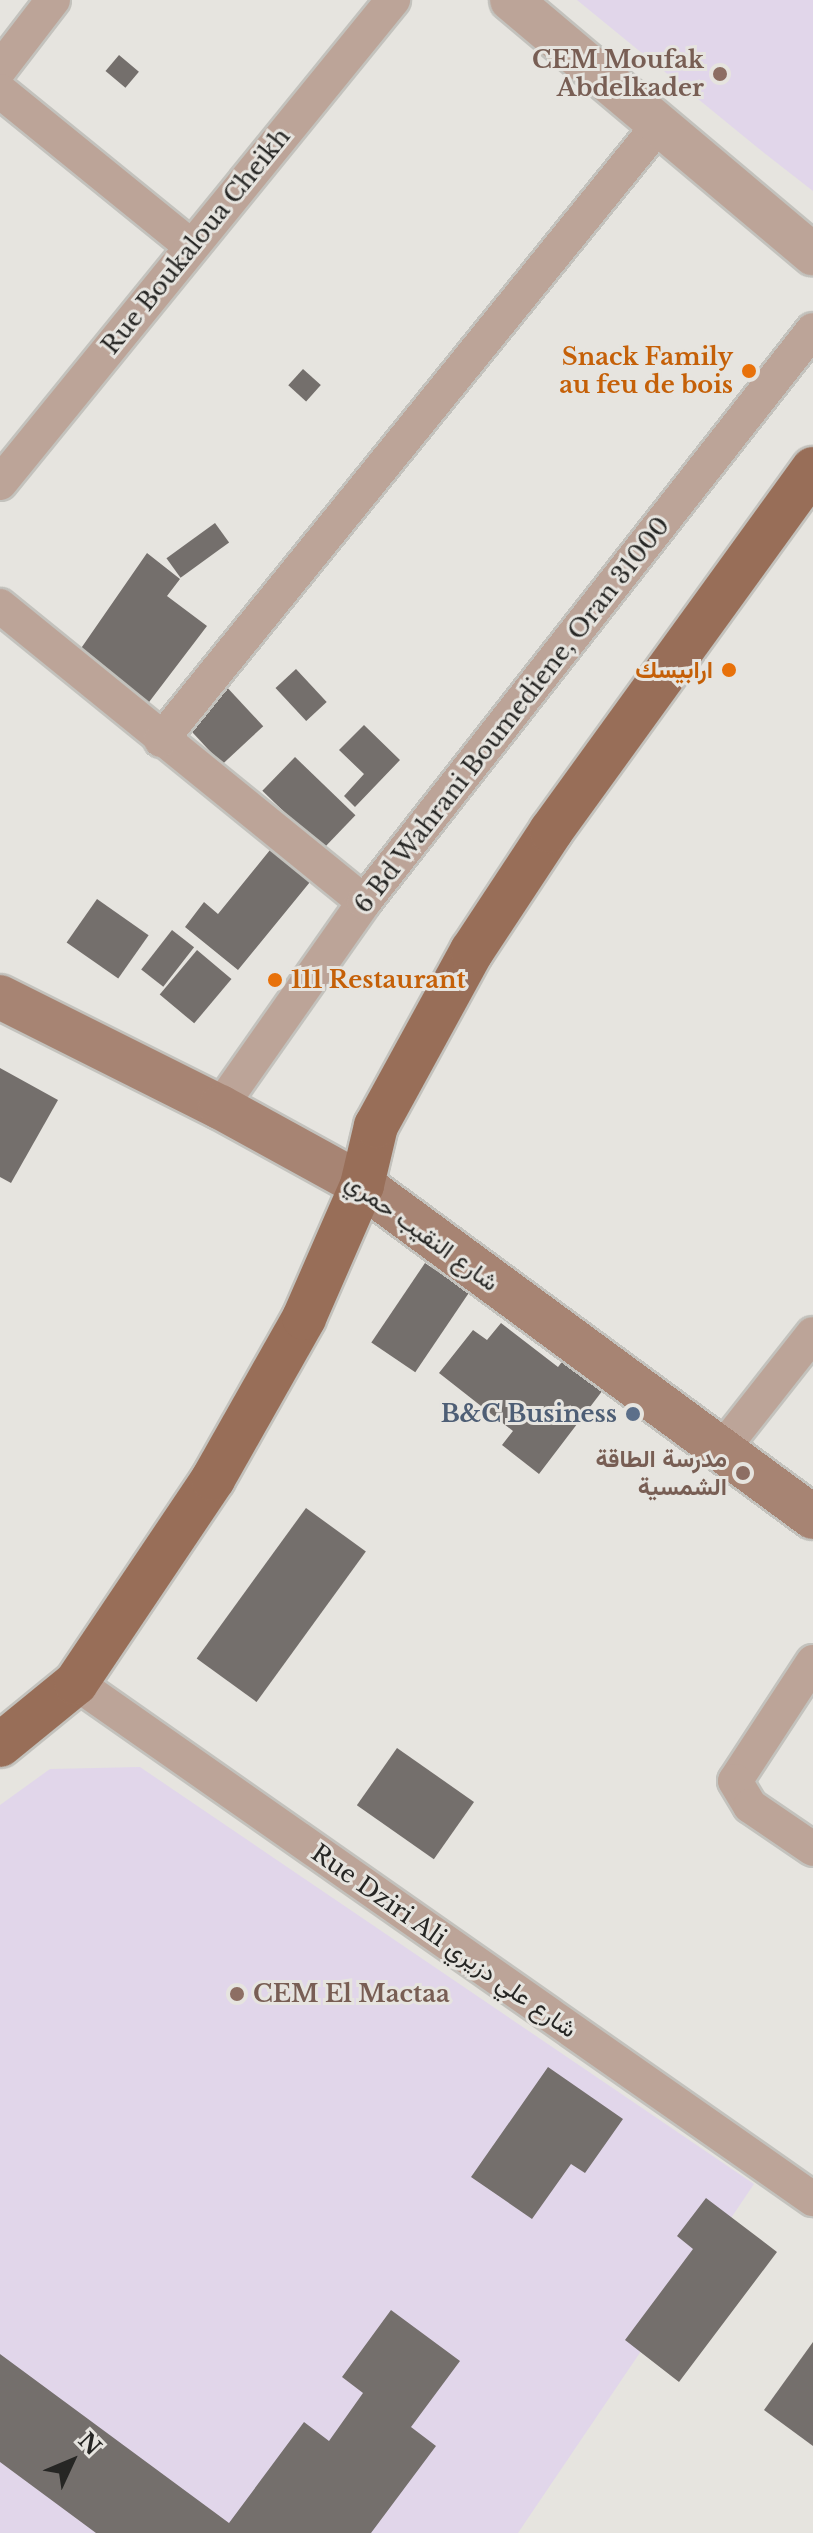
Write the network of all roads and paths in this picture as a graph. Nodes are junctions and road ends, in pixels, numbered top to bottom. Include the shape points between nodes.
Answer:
1 (53, 0) edge
2 (393, 0) edge
3 (511, 0) edge
4 (0, 69) edge
5 (0, 91) edge
6 (658, 126) junction
7 (191, 246) junction
8 (813, 254) edge
9 (813, 330) edge
10 (813, 469) edge
11 (0, 483) edge
12 (0, 606) edge
13 (161, 740) junction
14 (364, 902) junction
15 (0, 997) edge
16 (220, 1107) junction
17 (362, 1185) junction
18 (813, 1334) edge
19 (720, 1452) junction
20 (813, 1517) edge
21 (813, 1662) edge
22 (76, 1683) junction
23 (0, 1745) edge
24 (813, 1849) edge
25 (813, 2199) edge

1 - 4 street
2 - 7 street, Rue Boukaloua Cheikh
3 - 6 street
5 - 7 street
6 - 8 street
6 - 13 street
7 - 11 street, Rue Boukaloua Cheikh
9 - 14 street, 6 Bd Wahrani Boumediene, Oran 31000
10 - 17 main road via 551,831 472,951 376,1126
12 - 13 street
13 - 14 street
14 - 16 street, 6 Bd Wahrani Boumediene, Oran 31000
15 - 16 main road, شارع النقيب حمري
16 - 17 main road, شارع النقيب حمري
17 - 19 main road, شارع النقيب حمري
17 - 22 main road via 304,1318 213,1479
18 - 19 street
19 - 20 main road, شارع النقيب حمري
21 - 24 street via 735,1781 750,1806
22 - 23 main road
22 - 25 street, Rue Dziri Ali شارع علي دزيري

